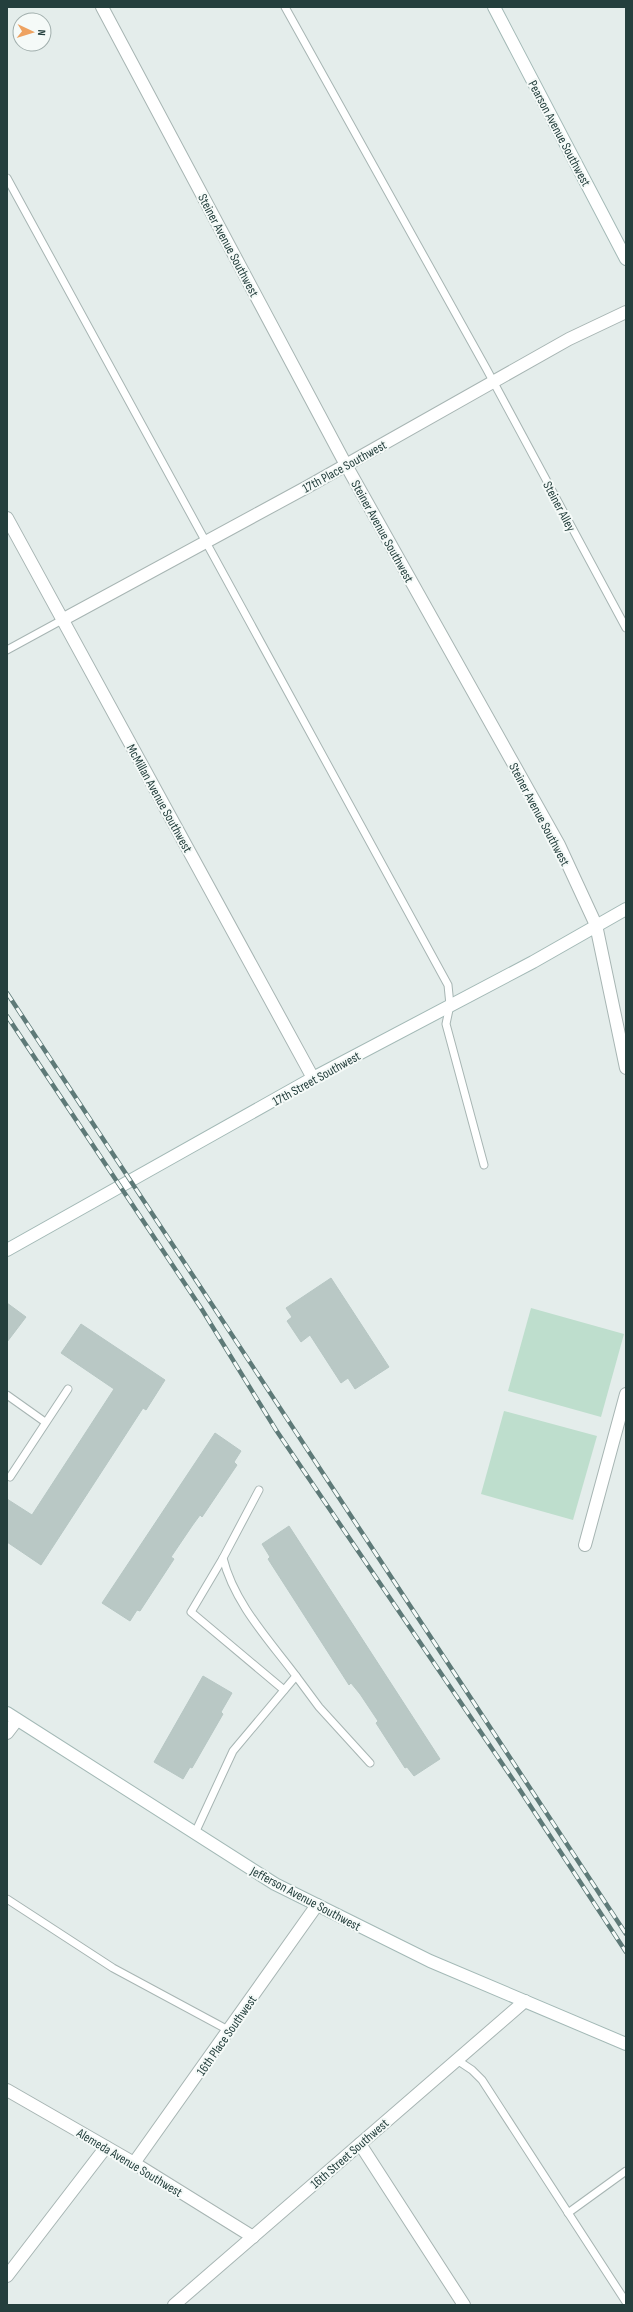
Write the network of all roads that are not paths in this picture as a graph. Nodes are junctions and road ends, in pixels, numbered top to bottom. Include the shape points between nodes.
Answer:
1 (102, 7) edge
2 (285, 7) edge
3 (494, 7) edge
4 (7, 178) edge
5 (626, 259) edge
6 (626, 312) edge
7 (494, 383) junction
8 (346, 464) junction
9 (7, 518) edge
10 (205, 542) junction
11 (62, 620) junction
12 (626, 628) edge
13 (7, 650) edge
14 (626, 909) edge
15 (596, 925) junction
16 (450, 1004) junction
17 (626, 1068) edge
18 (313, 1078) junction
19 (484, 1166) dead end
20 (7, 1250) edge
21 (68, 1389) dead end
22 (626, 1394) edge
23 (7, 1395) edge
24 (623, 1414) edge
25 (45, 1422) junction
26 (10, 1477) dead end
27 (259, 1490) dead end
28 (585, 1545) dead end
29 (223, 1558) junction
30 (296, 1676) junction
31 (284, 1690) junction
32 (12, 1717) edge
33 (7, 1733) edge
34 (370, 1763) dead end
35 (195, 1833) junction
36 (7, 1899) edge
37 (317, 1905) junction
38 (525, 2001) junction
39 (230, 2031) junction
40 (626, 2044) edge
41 (457, 2060) junction
42 (7, 2090) edge
43 (360, 2144) junction
44 (106, 2147) junction
45 (134, 2164) junction
46 (626, 2171) edge
47 (568, 2213) junction
48 (253, 2237) junction
49 (7, 2276) edge
50 (626, 2302) edge
51 (460, 2304) edge
52 (174, 2305) edge

1 - 8 street, Steiner Avenue Southwest
2 - 7 lane, Steiner Alley
3 - 5 street, Pearson Avenue Southwest
4 - 10 lane
6 - 7 street, 17th Place Southwest via 569,339
7 - 8 street, 17th Place Southwest
7 - 12 lane, Steiner Alley
8 - 10 street, 17th Place Southwest
8 - 15 street, Steiner Avenue Southwest via 559,845
9 - 11 street, McMillan Avenue Southwest
10 - 11 street, 17th Place Southwest
10 - 16 lane via 448,985
11 - 13 lane
11 - 18 street, McMillan Avenue Southwest
14 - 15 street, 17th Street Southwest
15 - 16 street, 17th Street Southwest via 533,962
15 - 17 street, Steiner Avenue Southwest
16 - 18 street, 17th Street Southwest
16 - 19 lane via 446,1024
18 - 20 street, 17th Street Southwest
21 - 25 lane
22 - 24 street
23 - 25 lane
24 - 28 street
25 - 26 lane
27 - 29 lane
29 - 30 lane via 228,1578 244,1606
29 - 31 lane via 190,1612
30 - 31 lane
30 - 34 lane via 319,1707
31 - 35 lane via 233,1751
32 - 33 street
32 - 35 street, Jefferson Avenue Southwest
35 - 37 street, Jefferson Avenue Southwest via 275,1884
36 - 39 lane via 113,1968
37 - 38 street, Jefferson Avenue Southwest via 430,1960
37 - 39 street, 16th Place Southwest
38 - 40 street, Jefferson Avenue Southwest
38 - 41 street, 16th Street Southwest
39 - 45 street, 16th Place Southwest
41 - 43 street, 16th Street Southwest
41 - 47 lane via 482,2080
42 - 44 street, Alemeda Avenue Southwest
43 - 48 street, 16th Street Southwest
43 - 51 street
44 - 45 street, Alemeda Avenue Southwest
44 - 49 street
45 - 48 street, Alemeda Avenue Southwest
46 - 47 lane
47 - 50 lane
48 - 52 street, 16th Street Southwest

